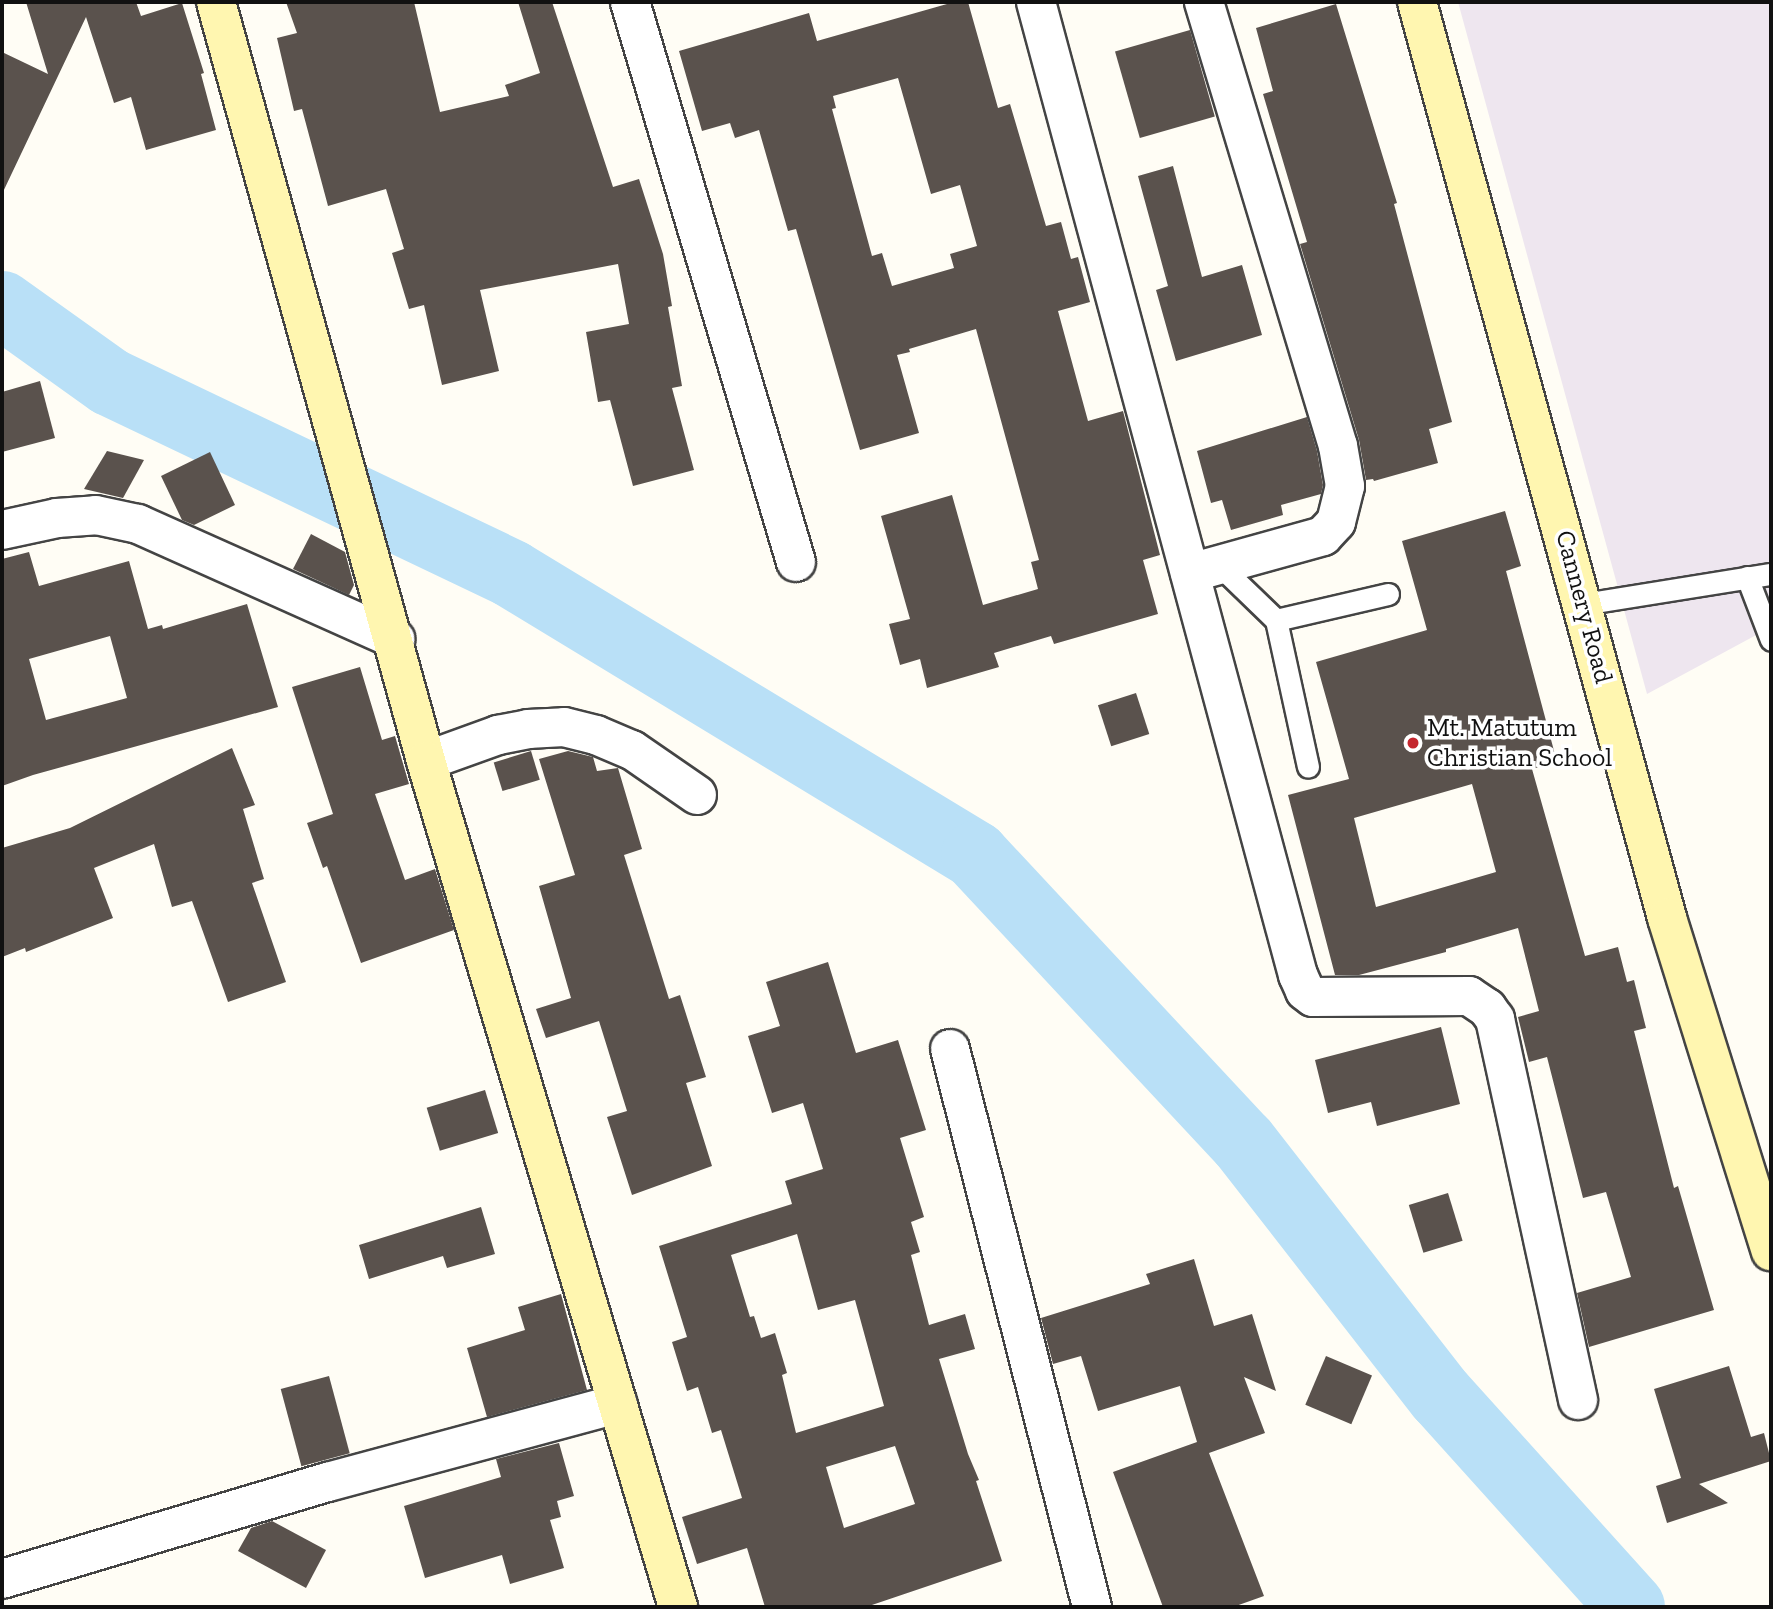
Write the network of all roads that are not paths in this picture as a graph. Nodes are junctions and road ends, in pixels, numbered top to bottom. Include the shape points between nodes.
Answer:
1 (216, 2) edge
2 (630, 2) edge
3 (1204, 2) edge
4 (1417, 2) edge
5 (1040, 3) edge
6 (2, 530) edge
7 (796, 562) dead end
8 (1205, 569) junction
9 (1771, 573) edge
10 (1747, 577) junction
11 (1388, 594) dead end
12 (1583, 604) junction
13 (1276, 620) junction
14 (395, 639) junction
15 (1771, 640) edge
16 (426, 761) junction
17 (1308, 767) dead end
18 (697, 795) dead end
19 (950, 1049) dead end
20 (1771, 1251) edge
21 (1578, 1399) dead end
22 (618, 1404) junction
23 (2, 1579) edge
24 (678, 1607) edge
25 (1092, 1607) edge

1 - 14 street
2 - 7 street
3 - 8 street via 1338,446 1345,486 1336,522 1323,536
4 - 12 street, Cannery Road
5 - 8 street
6 - 14 street via 96,515 138,524
8 - 13 lane
8 - 21 street via 1305,991 1324,999 1469,996 1487,1007 1495,1020
9 - 10 lane
10 - 12 lane
10 - 15 lane
11 - 13 lane
12 - 20 street, Cannery Road via 1667,918
13 - 17 lane
14 - 16 street
16 - 18 street via 498,735 564,727 632,750
16 - 22 street
19 - 25 street
22 - 23 street via 328,1482
22 - 24 street

